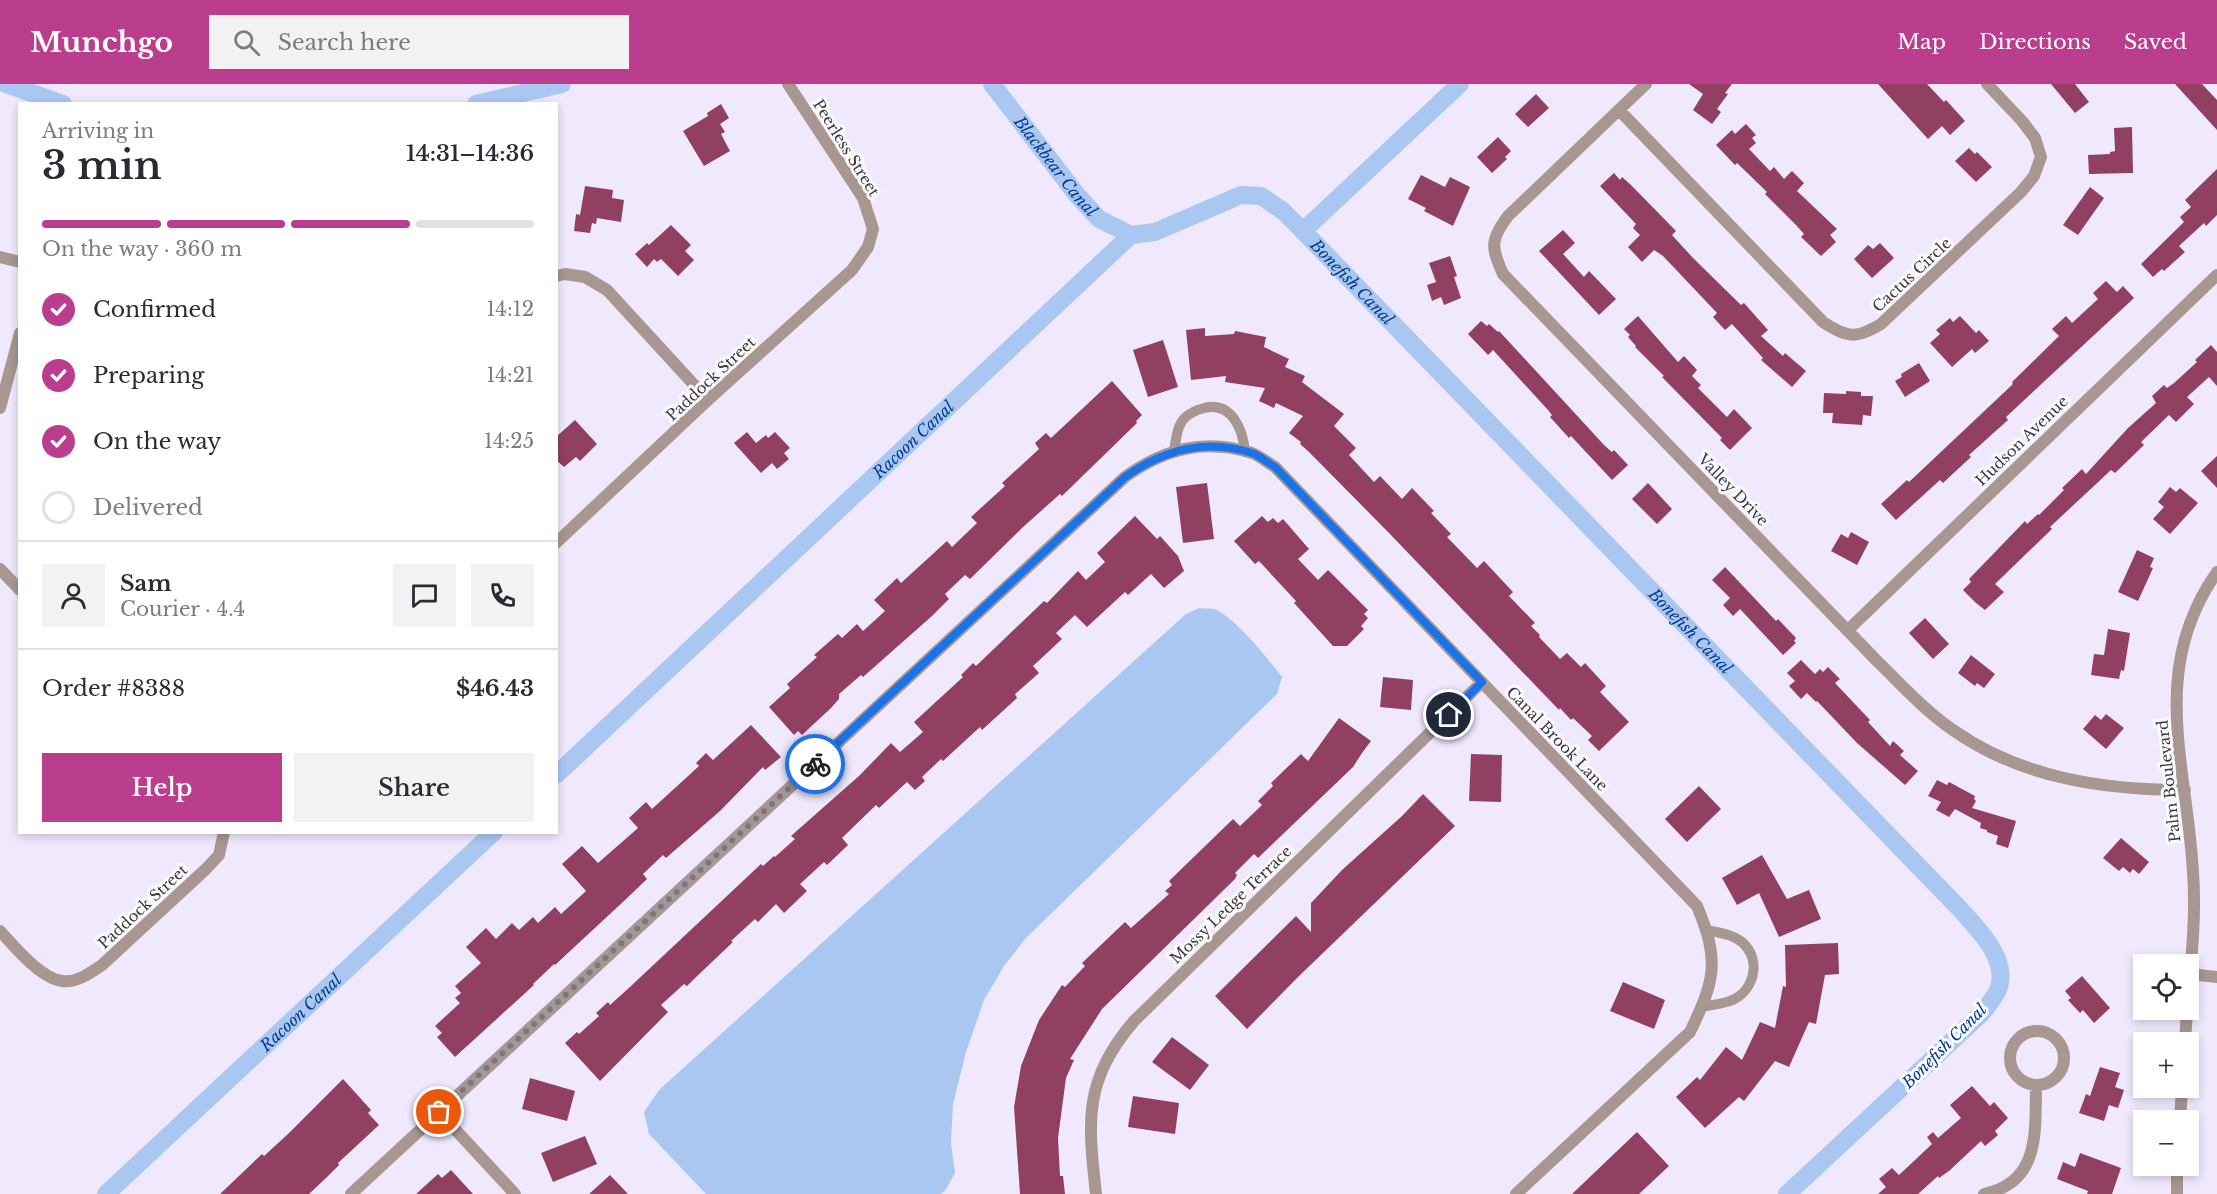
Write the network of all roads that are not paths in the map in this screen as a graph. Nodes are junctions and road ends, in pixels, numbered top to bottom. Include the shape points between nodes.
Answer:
1 (788, 84) edge
2 (1646, 84) edge
3 (1987, 84) edge
4 (1619, 110) junction
5 (873, 230) joint
6 (0, 257) edge
7 (18, 262) edge
8 (2217, 275) edge
9 (558, 276) edge
10 (18, 340) edge
11 (708, 400) junction
12 (0, 408) edge
13 (1174, 451) junction
14 (1245, 452) junction
15 (558, 541) edge
16 (0, 569) edge
17 (2217, 572) edge
18 (18, 588) edge
19 (1848, 630) junction
20 (1482, 682) junction
21 (2185, 790) junction
22 (224, 834) edge
23 (1707, 930) junction
24 (0, 931) edge
25 (2191, 954) edge
26 (2199, 975) edge
27 (2217, 977) edge
28 (1702, 1007) junction
29 (2036, 1085) junction
30 (439, 1112) junction
31 (2177, 1176) edge
32 (351, 1194) edge
33 (515, 1194) edge
34 (1096, 1194) edge
35 (1516, 1194) edge
36 (1984, 1194) edge
37 (2177, 1194) edge

1 - 5 street, Peerless Street via 863,198
2 - 4 street, Valley Drive
3 - 4 street, Cactus Circle via 2035,138 2041,157 2034,176 1966,245 1881,324 1865,334 1841,334 1823,322
4 - 19 street, Valley Drive via 1497,231 1493,251 1503,274
5 - 11 street, Paddock Street via 868,247 852,270
6 - 7 street
8 - 19 street, Hudson Avenue
9 - 11 street via 585,276 607,290
10 - 12 street
11 - 15 street, Paddock Street
13 - 14 street, Canal Brook Lane via 1189,447
13 - 14 lane via 1182,422 1197,410 1217,406 1235,419
13 - 30 street, Canal Brook Lane via 1146,462 1125,477
14 - 20 street, Canal Brook Lane via 1275,467
16 - 18 street
17 - 21 street, Palm Boulevard via 2198,601 2188,627 2176,680
19 - 21 street, Valley Drive via 1937,718 1970,741 2016,764 2053,776 2118,788
20 - 23 street, Canal Brook Lane via 1697,906
20 - 34 street, Mossy Ledge Terrace via 1121,1037 1101,1073 1090,1117
21 - 25 street, Palm Boulevard via 2194,874
22 - 24 street, Paddock Street via 219,855 206,869 83,978 62,981 36,968
23 - 28 street, Canal Brook Lane via 1713,953 1711,980
23 - 28 lane via 1728,934 1741,942 1754,963 1749,986 1741,994
26 - 27 street
28 - 35 street, Canal Brook Lane via 1690,1032
29 - 29 street via 2053,1080 2063,1065 2064,1056 2057,1040 2042,1031 2025,1033 2017,1039 2010,1055 2010,1064 2019,1079
29 - 36 street via 2035,1144 2026,1167 2012,1183
30 - 32 street, Canal Brook Lane
30 - 33 street
31 - 37 street

